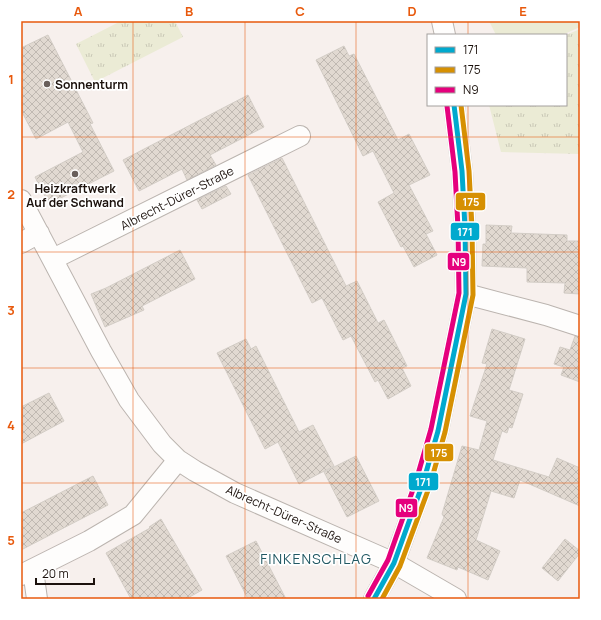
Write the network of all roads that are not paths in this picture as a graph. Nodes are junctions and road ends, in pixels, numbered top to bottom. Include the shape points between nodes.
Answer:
1 (442, 21) edge
2 (445, 34) edge
3 (454, 106) edge
4 (300, 136) dead end
5 (21, 200) edge
6 (39, 233) junction
7 (21, 243) edge
8 (53, 259) junction
9 (466, 294) junction
10 (580, 326) edge
11 (178, 460) junction
12 (394, 563) junction
13 (27, 573) edge
14 (37, 599) edge
15 (374, 599) edge
16 (456, 599) edge

1 - 2 street
3 - 9 street via 462,171
4 - 8 street, Albrecht-Dürer-Straße
5 - 6 street, Albrecht-Dürer-Straße
6 - 7 street
6 - 8 street, Albrecht-Dürer-Straße
8 - 11 street, Albrecht-Dürer-Straße via 129,400 162,444
9 - 10 street
9 - 12 street via 438,431 423,483
11 - 12 street, Albrecht-Dürer-Straße via 235,493
11 - 13 street via 133,515
12 - 15 street
12 - 16 street, Albrecht-Dürer-Straße
13 - 14 street

